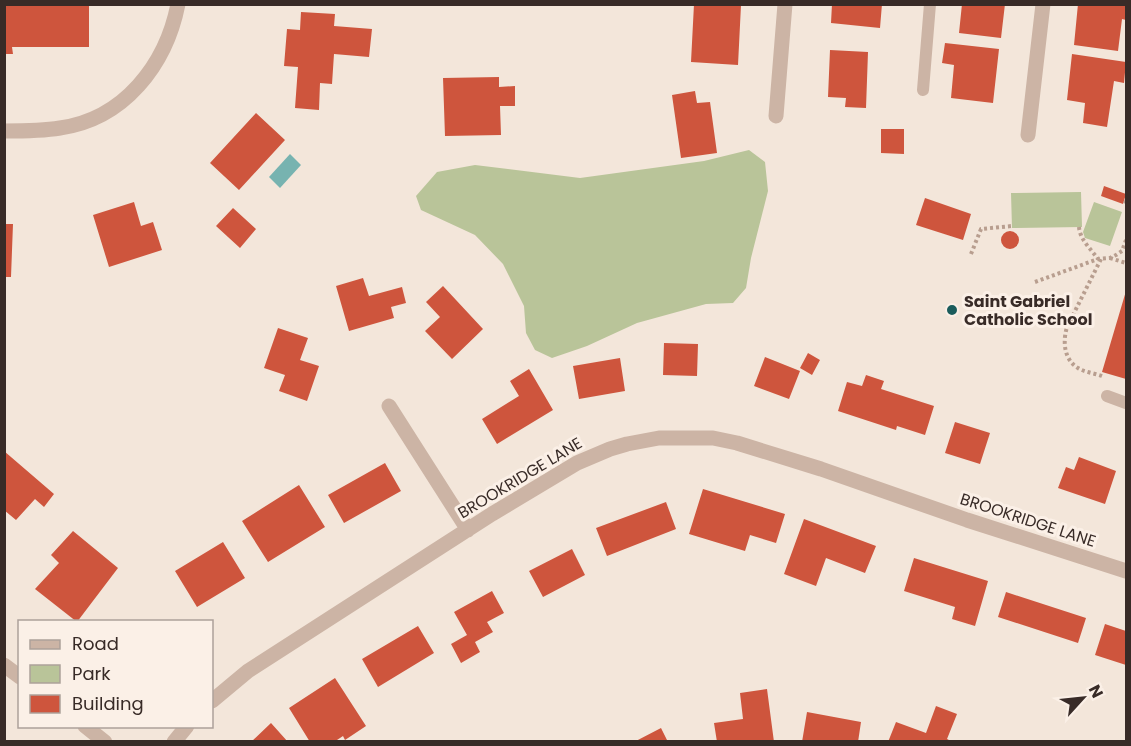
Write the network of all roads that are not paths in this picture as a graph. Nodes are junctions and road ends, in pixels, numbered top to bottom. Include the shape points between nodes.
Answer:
1 (178, 4) edge
2 (785, 4) edge
3 (930, 4) edge
4 (1043, 4) edge
5 (922, 90) dead end
6 (776, 116) dead end
7 (4, 131) edge
8 (1028, 135) dead end
9 (1107, 396) dead end
10 (1126, 402) edge
11 (389, 406) dead end
12 (468, 530) junction
13 (1126, 571) edge
14 (4, 665) edge
15 (18, 675) edge
16 (213, 700) edge
17 (88, 728) edge
18 (185, 728) edge
19 (105, 741) edge
20 (174, 741) edge

1 - 7 street via 154,68 118,104 102,115 61,128
2 - 6 street
3 - 5 lane
4 - 8 street
9 - 10 lane
11 - 12 street
12 - 13 street, BROOKRIDGE LANE via 577,463 610,449 659,438 712,438 821,469
12 - 16 street, BROOKRIDGE LANE via 249,671
14 - 15 street
17 - 19 street
18 - 20 street

